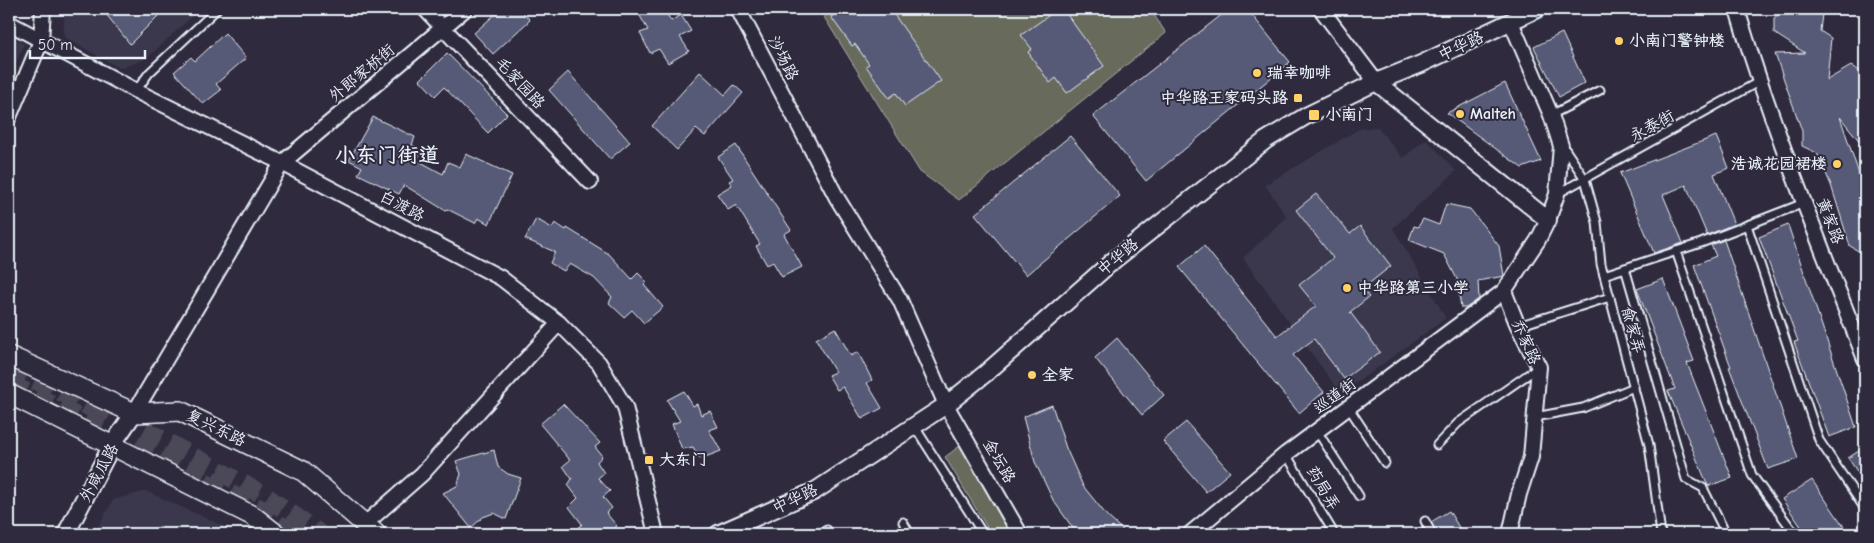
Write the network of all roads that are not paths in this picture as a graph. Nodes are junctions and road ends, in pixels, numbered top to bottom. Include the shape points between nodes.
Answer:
1 (43, 9) edge
2 (217, 9) edge
3 (425, 9) edge
4 (465, 9) edge
5 (738, 9) edge
6 (1321, 9) edge
7 (1537, 9) edge
8 (1737, 9) edge
9 (1510, 22) junction
10 (9, 23) edge
11 (444, 28) junction
12 (41, 41) junction
13 (1760, 81) junction
14 (1376, 82) junction
15 (1600, 90) dead end
16 (136, 91) junction
17 (1551, 115) junction
18 (9, 117) edge
19 (1559, 140) junction
20 (282, 163) junction
21 (1584, 179) junction
22 (590, 182) dead end
23 (1557, 194) junction
24 (1804, 203) junction
25 (1548, 220) junction
26 (1747, 225) junction
27 (1676, 251) junction
28 (1625, 268) junction
29 (1604, 275) junction
30 (1504, 291) junction
31 (1610, 298) junction
32 (559, 323) junction
33 (1518, 326) junction
34 (9, 356) edge
35 (1865, 359) edge
36 (1539, 367) junction
37 (1634, 387) junction
38 (9, 394) edge
39 (946, 405) junction
40 (1349, 408) junction
41 (134, 413) junction
42 (1535, 417) junction
43 (915, 427) junction
44 (1317, 431) junction
45 (112, 445) junction
46 (1437, 445) dead end
47 (1286, 454) junction
48 (1385, 463) dead end
49 (1359, 496) dead end
50 (1865, 508) edge
51 (1425, 521) dead end
52 (903, 522) dead end
53 (371, 529) edge
54 (827, 530) dead end
55 (66, 534) edge
56 (276, 534) edge
57 (656, 534) edge
58 (718, 534) edge
59 (820, 534) edge
60 (910, 534) edge
61 (983, 534) edge
62 (1020, 534) edge
63 (1190, 534) edge
64 (1326, 534) edge
65 (1432, 534) edge
66 (1510, 534) edge
67 (1662, 534) edge
68 (1726, 534) edge
69 (1795, 534) edge

1 - 12 street
2 - 16 lane via 149,73
3 - 11 street, 毛家园路
4 - 11 street, 外郎家桥街
5 - 39 street, 沙场路 via 837,198 900,300
6 - 14 street
7 - 9 street, 中华路
8 - 13 street, 黄家路
9 - 14 street, 中华路
9 - 17 street
10 - 12 street, 白渡路
11 - 20 street, 外郎家桥街
11 - 22 street, 毛家园路
12 - 16 street, 白渡路
12 - 18 street
13 - 21 lane, 永泰街
13 - 24 street, 黄家路
14 - 25 street
14 - 39 street, 中华路 via 1306,116 1266,140 1114,260
15 - 17 lane
16 - 20 street, 白渡路
17 - 19 street
19 - 21 lane, 俞家弄
19 - 23 street
20 - 32 street, 白渡路 via 501,278
20 - 41 street, 外郎家桥街
21 - 23 lane, 永泰街
21 - 29 lane, 俞家弄 via 1597,222
23 - 25 street
24 - 26 lane
24 - 35 street, 黄家路
25 - 30 street
26 - 27 lane
26 - 50 lane via 1819,440
27 - 28 lane
27 - 69 lane via 1752,475
28 - 29 lane
28 - 68 lane via 1686,479 1703,488
29 - 31 lane, 俞家弄
30 - 33 street, 乔家路
30 - 40 street, 巡道街
31 - 33 lane
31 - 37 lane, 俞家弄
32 - 53 street
32 - 57 street, 白渡路 via 599,363 625,407
33 - 36 street, 乔家路
34 - 41 main road, 复兴东路
36 - 42 street, 乔家路
36 - 46 lane via 1458,423
37 - 42 lane via 1583,408
37 - 67 lane, 俞家弄 via 1649,445
38 - 45 main road
39 - 43 street, 中华路
39 - 62 street, 金坛路
40 - 44 street, 巡道街
40 - 48 lane
41 - 45 street, 外咸瓜路
41 - 53 main road, 复兴东路 via 180,411 303,471
42 - 66 street, 乔家路 via 1531,457
43 - 58 street, 中华路 via 815,491
43 - 61 lane
44 - 47 street, 巡道街
44 - 49 lane
45 - 55 street, 外咸瓜路
45 - 56 main road via 254,516
47 - 63 street, 巡道街
47 - 64 lane, 药局弄 via 1332,530
51 - 65 lane
52 - 60 lane
54 - 59 lane

